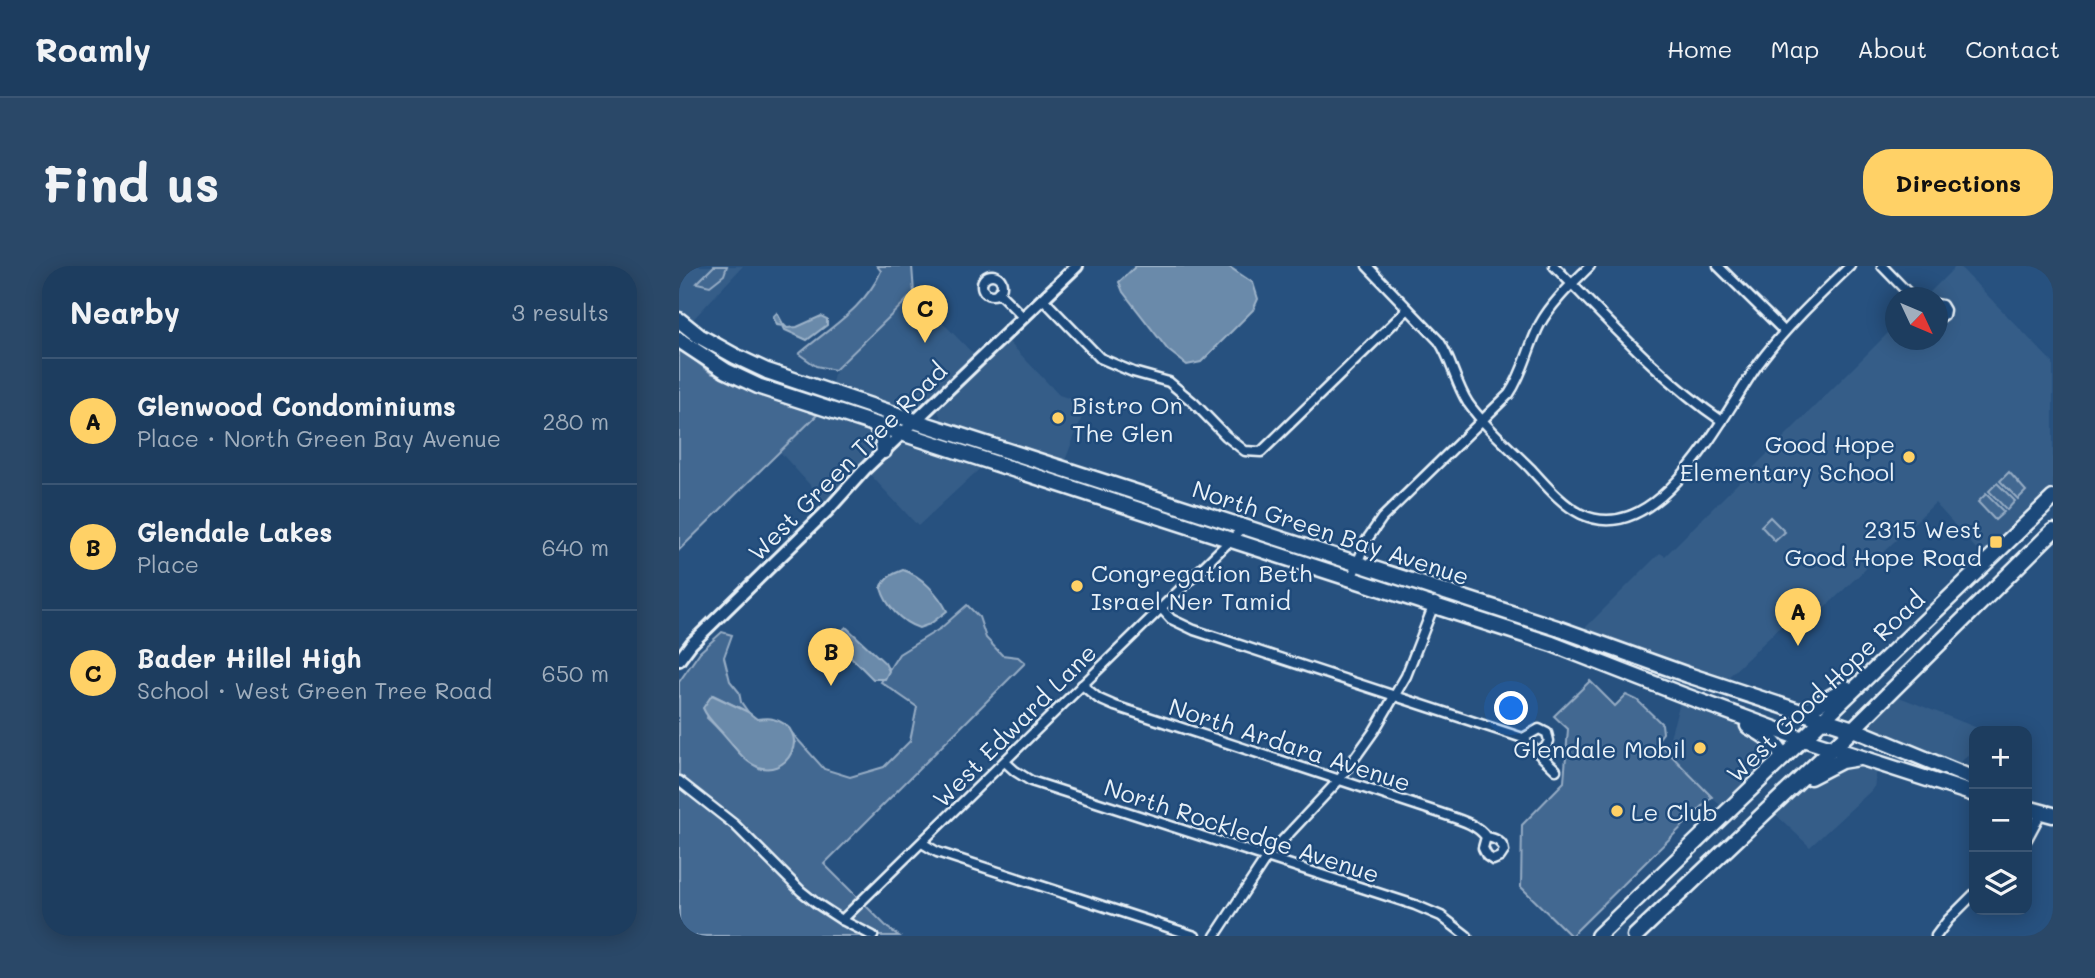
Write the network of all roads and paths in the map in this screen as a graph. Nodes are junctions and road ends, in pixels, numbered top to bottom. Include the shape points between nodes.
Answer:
1 (1077, 266) edge
2 (1367, 266) edge
3 (1554, 266) edge
4 (1590, 266) edge
5 (1718, 266) edge
6 (1850, 266) edge
7 (1882, 266) edge
8 (1572, 284) junction
9 (1902, 287) edge
10 (998, 292) dead end
11 (1043, 299) junction
12 (1408, 309) junction
13 (1023, 317) junction
14 (679, 320) edge
15 (1784, 331) junction
16 (679, 340) edge
17 (915, 421) junction
18 (1483, 421) junction
19 (1722, 421) junction
20 (874, 424) junction
21 (903, 433) junction
22 (884, 451) junction
23 (2053, 498) edge
24 (1243, 528) junction
25 (2053, 531) edge
26 (1231, 540) junction
27 (1354, 571) junction
28 (1436, 598) junction
29 (1161, 608) junction
30 (679, 660) edge
31 (1869, 675) junction
32 (1082, 685) junction
33 (1395, 696) junction
34 (1703, 703) junction
35 (1798, 712) junction
36 (1867, 715) junction
37 (1822, 720) junction
38 (1853, 729) junction
39 (1523, 737) junction
40 (1803, 739) junction
41 (1890, 745) junction
42 (1833, 748) junction
43 (1536, 751) junction
44 (1783, 758) junction
45 (1864, 758) junction
46 (1005, 762) junction
47 (1556, 770) dead end
48 (1969, 777) edge
49 (1339, 780) junction
50 (679, 781) edge
51 (1793, 785) junction
52 (1969, 792) edge
53 (2047, 813) edge
54 (2032, 832) edge
55 (1486, 838) dead end
56 (922, 843) junction
57 (1267, 857) junction
58 (1969, 899) edge
59 (842, 920) junction
60 (873, 936) edge
61 (1195, 936) edge
62 (1215, 936) edge
63 (1467, 936) edge
64 (1598, 936) edge
65 (1635, 936) edge
66 (1936, 936) edge

1 - 11 street, West Green Tree Road
2 - 12 street
3 - 8 street
4 - 8 street
5 - 15 street
6 - 15 street
7 - 9 street
8 - 18 street via 1539,326 1519,380
8 - 19 street via 1666,377
10 - 13 street
11 - 12 street via 1100,358 1169,382 1245,451 1261,452
11 - 13 street, West Green Tree Road
12 - 18 street via 1439,341 1461,392
13 - 17 street, West Green Tree Road
14 - 17 main road, North Green Bay Avenue via 699,336 767,371
15 - 19 street
16 - 20 main road, North Green Bay Avenue via 760,387
17 - 21 street, West Green Tree Road
17 - 24 main road, North Green Bay Avenue
18 - 19 street via 1561,500 1581,514 1605,521 1627,518 1652,505
18 - 27 street via 1382,518
20 - 21 main road, North Green Bay Avenue
20 - 22 main road via 882,435
21 - 22 street, West Green Tree Road
21 - 26 main road, North Green Bay Avenue
22 - 30 street, West Green Tree Road
23 - 31 main road, West Good Hope Road
24 - 26 street, West Edward Lane
24 - 27 main road, North Green Bay Avenue
25 - 36 main road, West Good Hope Road
26 - 27 main road, North Green Bay Avenue
26 - 29 street, West Edward Lane
27 - 28 main road, North Green Bay Avenue
28 - 33 street
28 - 34 main road, North Green Bay Avenue
28 - 35 main road, North Green Bay Avenue via 1557,628
29 - 32 street, West Edward Lane
29 - 33 street via 1194,630
31 - 35 main road
31 - 37 main road, West Good Hope Road
32 - 46 street, West Edward Lane
32 - 49 street, North Ardara Avenue via 1115,706
33 - 39 street
33 - 49 street
34 - 40 main road, North Green Bay Avenue
34 - 44 main road via 1769,738
35 - 37 main road, North Green Bay Avenue
36 - 38 main road, West Good Hope Road
36 - 41 main road
37 - 38 main road, North Green Bay Avenue
37 - 40 main road, West Good Hope Road
38 - 41 main road, North Green Bay Avenue
38 - 42 main road, West Good Hope Road
39 - 43 street
39 - 43 street via 1539,729 1547,733 1547,745
40 - 42 main road, North Green Bay Avenue
40 - 44 main road, West Good Hope Road
41 - 48 main road, North Green Bay Avenue
42 - 45 main road, North Green Bay Avenue
42 - 51 main road, West Good Hope Road
43 - 47 street
44 - 64 main road, West Good Hope Road
45 - 51 main road via 1841,761
45 - 52 main road, North Green Bay Avenue
46 - 56 street, West Edward Lane
46 - 57 street, North Rockledge Avenue via 1031,781
49 - 55 street, North Ardara Avenue via 1458,819
49 - 57 street
50 - 59 street via 735,825 801,891
51 - 65 main road, West Good Hope Road
53 - 54 street
56 - 59 street, West Edward Lane
56 - 61 street via 937,852
57 - 62 street
57 - 63 street, North Rockledge Avenue via 1415,905 1441,916
58 - 66 street
59 - 60 street

